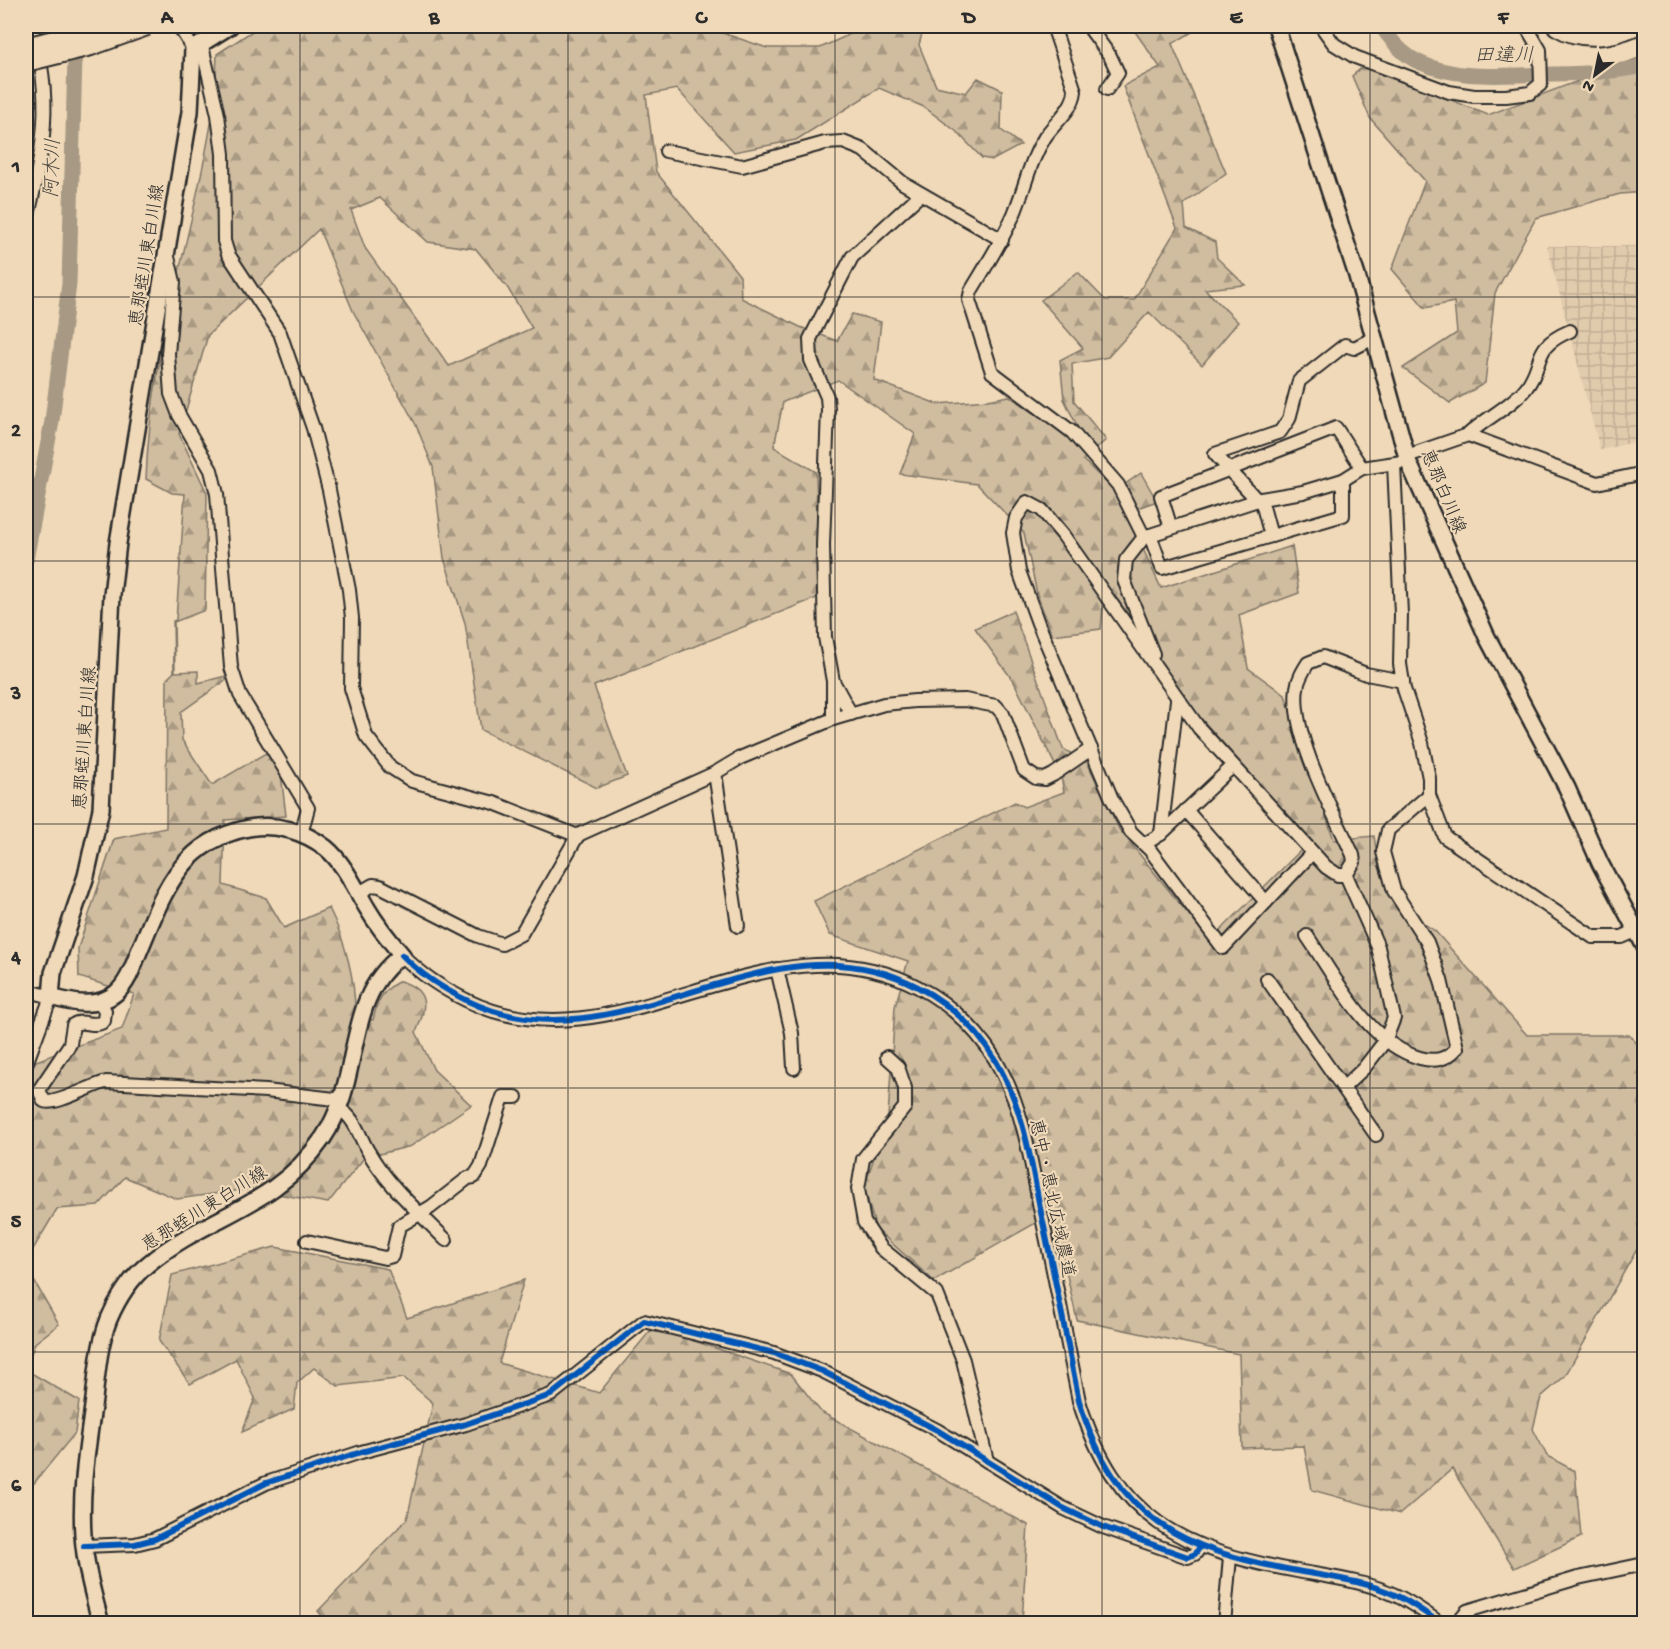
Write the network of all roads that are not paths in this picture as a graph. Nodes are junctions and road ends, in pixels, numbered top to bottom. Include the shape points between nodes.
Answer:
1 (30, 26) edge
2 (109, 26) edge
3 (147, 26) edge
4 (179, 26) edge
5 (231, 26) edge
6 (1053, 26) edge
7 (1088, 26) edge
8 (1276, 26) edge
9 (1321, 26) edge
10 (1526, 26) edge
11 (1557, 26) edge
12 (1580, 26) edge
13 (1609, 26) edge
14 (1635, 26) edge
15 (26, 47) edge
16 (197, 47) junction
17 (26, 62) edge
18 (1107, 90) dead end
19 (666, 151) dead end
20 (921, 194) junction
21 (26, 224) edge
22 (1002, 240) junction
23 (167, 251) junction
24 (1570, 332) dead end
25 (1374, 338) junction
26 (1468, 435) junction
27 (1403, 460) junction
28 (1362, 468) junction
29 (1228, 470) junction
30 (1644, 473) edge
31 (1343, 480) junction
32 (1259, 500) junction
33 (1171, 528) junction
34 (1147, 536) junction
35 (1271, 536) junction
36 (1156, 664) junction
37 (833, 681) junction
38 (1403, 681) junction
39 (1177, 700) junction
40 (851, 714) junction
41 (833, 719) junction
42 (1091, 749) junction
43 (1233, 766) junction
44 (715, 773) junction
45 (1429, 795) junction
46 (1186, 810) junction
47 (301, 834) junction
48 (1161, 834) junction
49 (578, 836) junction
50 (1145, 844) junction
51 (1312, 853) junction
52 (1346, 875) junction
53 (359, 893) junction
54 (1266, 902) junction
55 (738, 926) dead end
56 (1638, 930) junction
57 (1306, 936) dead end
58 (1644, 945) edge
59 (402, 955) junction
60 (777, 969) junction
61 (1267, 979) dead end
62 (26, 990) edge
63 (51, 997) junction
64 (100, 1001) junction
65 (1385, 1041) junction
66 (887, 1057) dead end
67 (26, 1064) edge
68 (794, 1068) dead end
69 (1344, 1087) junction
70 (516, 1096) dead end
71 (341, 1105) junction
72 (1376, 1135) dead end
73 (419, 1213) junction
74 (446, 1240) dead end
75 (307, 1241) dead end
76 (987, 1461) junction
77 (84, 1546) junction
78 (1200, 1547) junction
79 (1230, 1557) junction
80 (1644, 1564) edge
81 (100, 1623) edge
82 (1224, 1623) edge
83 (1441, 1623) edge
84 (1456, 1623) edge

1 - 21 street via 42,75 45,130
2 - 15 highway, bridge
3 - 17 highway, bridge via 91,46
4 - 16 street
5 - 16 main road
6 - 22 street via 1074,99 1030,162
7 - 18 street via 1118,73
8 - 25 main road, 恵那白川線
9 - 10 street via 1334,44 1366,63 1449,92 1474,96 1530,93 1541,84 1540,50
11 - 14 highway via 1584,36 1610,34
12 - 13 highway
16 - 23 main road, 恵那蛭川東白川線
16 - 49 street via 218,115 223,154 224,241 228,254 280,333 313,428 329,490 349,590 351,688 366,736 390,767 412,781 494,803
19 - 20 street via 742,166 825,143 843,142 864,150
20 - 22 street
20 - 37 street via 852,257 810,339 811,360 828,409 823,556 825,637
22 - 34 street via 969,300 990,368 1072,432 1118,485
23 - 47 street via 174,282 168,354 171,393 179,415 211,470 217,495 231,667 240,695 308,808
23 - 63 main road, 恵那蛭川東白川線 via 118,543 101,809 83,886 53,973
24 - 26 street via 1541,351 1526,388
25 - 27 main road, 恵那白川線
25 - 29 street via 1354,348 1346,345 1299,381 1280,432 1215,454
26 - 27 street
26 - 30 street via 1597,483
27 - 28 street
27 - 38 street
27 - 56 main road, 恵那白川線 via 1487,637 1567,788 1600,863
28 - 29 street via 1336,428
28 - 31 street
29 - 32 street
29 - 33 street via 1161,496
31 - 32 street
31 - 35 street via 1343,515
32 - 33 street
32 - 35 street
33 - 34 street
34 - 35 street via 1162,568
34 - 36 street via 1126,560 1124,580
36 - 39 street
36 - 42 street via 1063,535 1042,510 1027,502 1016,518 1013,533 1019,571
37 - 40 street
37 - 41 street
38 - 45 street via 1422,742
38 - 52 street via 1366,674 1323,657 1308,663 1298,681 1297,706 1303,736 1353,855 1354,862
39 - 43 street
39 - 48 street
40 - 41 street
40 - 42 street via 884,704 915,701 964,700 996,706 1003,714 1021,764 1036,778 1053,776
41 - 44 street via 740,758
42 - 50 street via 1120,815
43 - 46 street
43 - 51 street
44 - 49 street
44 - 55 street
45 - 56 street via 1445,837 1593,937 1622,937
45 - 65 street via 1388,830 1383,852 1394,891 1427,942 1441,980 1457,1048 1451,1056 1430,1060 1405,1054
46 - 48 street
46 - 54 street
47 - 53 main road via 337,859
47 - 64 main road via 279,827 252,827 214,838 197,849 164,893 122,988
48 - 50 street
49 - 53 street via 521,934 502,944 478,936 380,886 373,885
50 - 54 street via 1223,948
51 - 52 street via 1338,875
51 - 54 street
52 - 65 street via 1378,947 1388,981 1394,1018
53 - 59 main road
56 - 58 main road, 恵那白川線
57 - 65 street
59 - 60 street, 恵中・恵北広域農道 via 439,986 475,1005 546,1022 606,1015
59 - 71 main road, 恵那蛭川東白川線 via 386,969 368,995
60 - 68 street via 792,1034
60 - 78 street, 恵中・恵北広域農道 via 854,965 896,977 945,1004 985,1044 1002,1072 1019,1114 1079,1401 1090,1436 1124,1493 1177,1536
61 - 69 street
62 - 63 street
63 - 64 main road via 83,1004
63 - 67 street
64 - 71 street via 105,1011 104,1022 81,1021 73,1025 69,1044 39,1090 44,1101 53,1103 106,1082 266,1091
65 - 69 street
66 - 76 street via 898,1067 905,1088 905,1107 863,1159 858,1189 864,1222 881,1248 938,1294 963,1360
69 - 72 street
70 - 73 street via 503,1097 474,1177
71 - 73 street via 381,1170
71 - 77 main road, 恵那蛭川東白川線 via 320,1143 292,1175 251,1205 148,1264 118,1300 104,1334 99,1363 84,1478
73 - 74 street
73 - 75 street via 396,1229 392,1256 385,1258
76 - 77 street via 938,1430 822,1371 764,1350 644,1321 551,1395 266,1483 155,1539 135,1544
76 - 78 street via 1063,1508 1103,1527 1188,1557
77 - 81 main road, 恵那蛭川東白川線
78 - 79 street, 恵中・恵北広域農道
79 - 82 street
79 - 83 street, 恵中・恵北広域農道 via 1372,1586
80 - 84 street via 1578,1578 1467,1611

